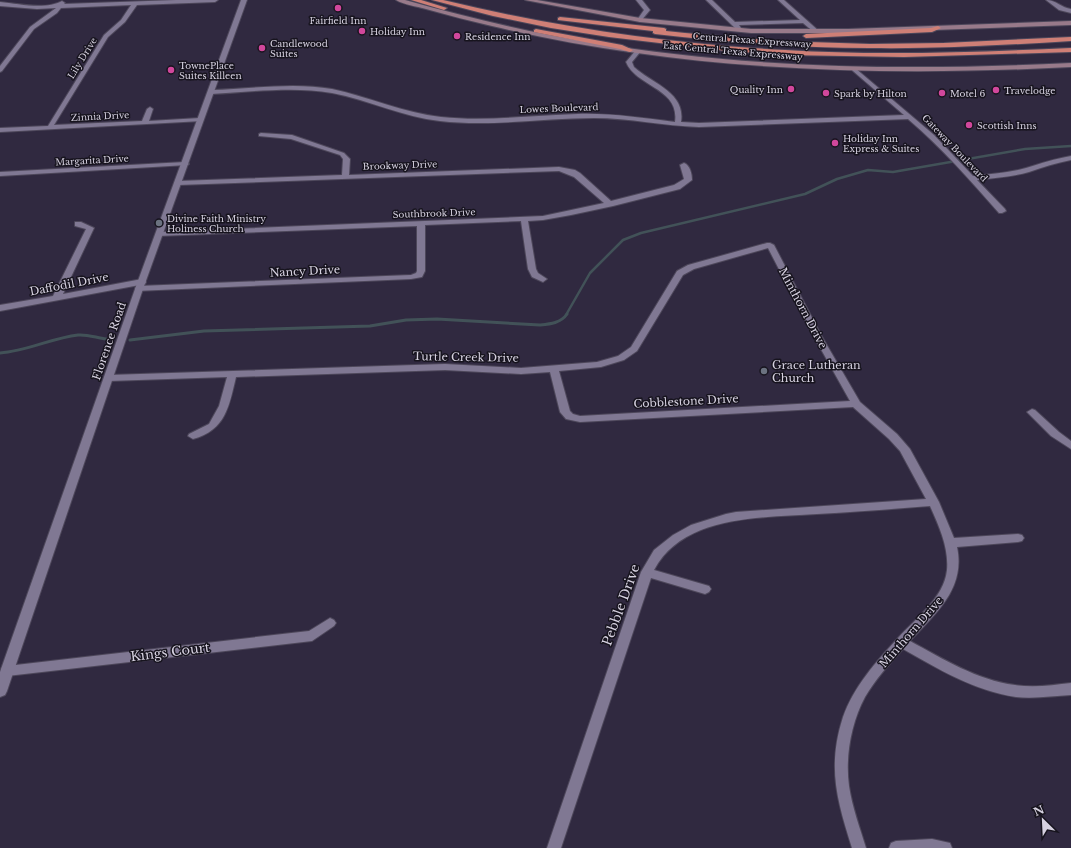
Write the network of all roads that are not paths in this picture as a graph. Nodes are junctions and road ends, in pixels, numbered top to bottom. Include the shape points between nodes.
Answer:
1 (64, 0) edge
2 (215, 0) edge
3 (244, 0) edge
4 (399, 0) edge
5 (414, 0) edge
6 (435, 0) edge
7 (464, 0) edge
8 (528, 0) edge
9 (640, 0) edge
10 (709, 0) edge
11 (781, 0) edge
12 (1053, 1) edge
13 (135, 3) junction
14 (0, 4) edge
15 (1065, 4) dead end
16 (60, 6) junction
17 (493, 6) dead end
18 (501, 8) dead end
19 (1071, 9) edge
20 (530, 14) dead end
21 (1071, 18) edge
22 (640, 20) junction
23 (806, 21) junction
24 (1071, 23) edge
25 (734, 24) junction
26 (1045, 24) junction
27 (1057, 24) junction
28 (1071, 27) edge
29 (938, 28) junction
30 (739, 30) junction
31 (817, 32) junction
32 (1071, 39) edge
33 (1071, 50) edge
34 (634, 51) junction
35 (1071, 65) edge
36 (0, 70) edge
37 (855, 70) junction
38 (210, 92) junction
39 (150, 109) dead end
40 (910, 117) junction
41 (200, 120) junction
42 (145, 123) junction
43 (677, 125) junction
44 (50, 127) junction
45 (0, 130) edge
46 (261, 135) dead end
47 (1071, 158) edge
48 (185, 164) junction
49 (684, 165) dead end
50 (0, 174) edge
51 (345, 176) junction
52 (970, 178) junction
53 (178, 183) junction
54 (610, 204) junction
55 (1002, 211) dead end
56 (524, 219) junction
57 (78, 224) dead end
58 (421, 224) junction
59 (160, 234) junction
60 (770, 245) joint
61 (543, 279) dead end
62 (140, 285) junction
63 (57, 297) junction
64 (0, 308) edge
65 (554, 369) junction
66 (232, 374) junction
67 (109, 378) junction
68 (856, 404) junction
69 (1032, 412) dead end
70 (193, 436) dead end
71 (1071, 446) edge
72 (934, 502) junction
73 (1018, 538) dead end
74 (950, 543) junction
75 (647, 572) junction
76 (704, 589) dead end
77 (330, 623) dead end
78 (902, 643) junction
79 (7, 671) junction
80 (1071, 689) edge
81 (0, 691) edge
82 (554, 848) edge
83 (859, 848) edge
84 (896, 848) edge
85 (945, 848) edge

1 - 16 street
2 - 13 street
3 - 38 street, Florence Road
4 - 34 main road, East Central Texas Expressway via 511,29
5 - 34 highway via 497,22
6 - 33 highway, Central Texas Expressway via 555,26 726,48 904,55
7 - 17 highway
8 - 22 main road, East Central Texas Expressway
9 - 22 street via 647,10
10 - 25 street
11 - 23 street
12 - 19 street via 1061,8
13 - 16 street
13 - 44 street, Lily Drive via 122,22 106,36
14 - 16 street
15 - 19 street
16 - 36 street via 32,28
18 - 20 highway
21 - 27 main road
22 - 30 main road, East Central Texas Expressway
23 - 25 street
23 - 31 street
24 - 27 main road, East Central Texas Expressway
25 - 30 street
26 - 27 main road, East Central Texas Expressway
26 - 28 main road
26 - 29 main road, East Central Texas Expressway
29 - 31 main road, East Central Texas Expressway
29 - 32 highway, Central Texas Expressway via 871,34 774,36 673,31 556,19 704,37 826,44 931,45
30 - 31 main road, East Central Texas Expressway
34 - 37 main road, East Central Texas Expressway via 744,63
34 - 43 street via 629,62 631,68 660,86 667,94 678,110
35 - 37 main road, East Central Texas Expressway via 951,70
37 - 40 street, Gateway Boulevard
38 - 41 street, Florence Road
38 - 43 street, Lowes Boulevard via 325,90 418,115 451,120 601,116
39 - 42 street
40 - 43 street, Lowes Boulevard
40 - 52 street, Gateway Boulevard via 932,136
41 - 42 street, Zinnia Drive
41 - 48 street, Florence Road
42 - 44 street, Zinnia Drive
44 - 45 street, Zinnia Drive
46 - 51 street via 292,137 342,154 347,159
47 - 52 street via 1003,175
48 - 50 street, Margarita Drive
48 - 53 street, Florence Road
49 - 54 street, Southbrook Drive via 688,180 677,187
51 - 53 street, Brookway Drive
51 - 54 street, Brookway Drive via 559,169 577,175
52 - 55 street, Gateway Boulevard
53 - 59 street, Florence Road
54 - 56 street, Southbrook Drive via 571,213
56 - 58 street, Southbrook Drive
56 - 61 street via 532,269 535,275
57 - 63 street via 90,228
58 - 59 street, Southbrook Drive
58 - 62 street, Nancy Drive via 421,271 419,275 411,277
59 - 62 street, Florence Road
60 - 65 street, Turtle Creek Drive via 691,267 680,273 634,349 622,358 598,365
60 - 68 street, Minthorn Drive
62 - 63 street, Daffodil Drive
62 - 67 street, Florence Road
63 - 64 street, Daffodil Drive
65 - 66 street, Turtle Creek Drive via 521,371 445,367
65 - 68 street, Cobblestone Drive via 564,412 570,417 580,419
66 - 67 street, Turtle Creek Drive
66 - 70 street via 224,406 213,426
67 - 79 street, Florence Road
68 - 72 street, Minthorn Drive via 905,450
69 - 71 street
72 - 74 street, Minthorn Drive
72 - 75 street, Pebble Drive via 736,516 707,523 678,536 659,551
73 - 74 street
74 - 78 street, Minthorn Drive via 952,577 946,590 939,602
75 - 76 street
75 - 82 street, Pebble Drive
77 - 79 street, Kings Court via 312,636
78 - 80 street via 959,674 1008,690 1033,692
78 - 83 street, Minthorn Drive via 867,682 854,705 845,733 842,786
79 - 81 street, Florence Road
84 - 85 street

